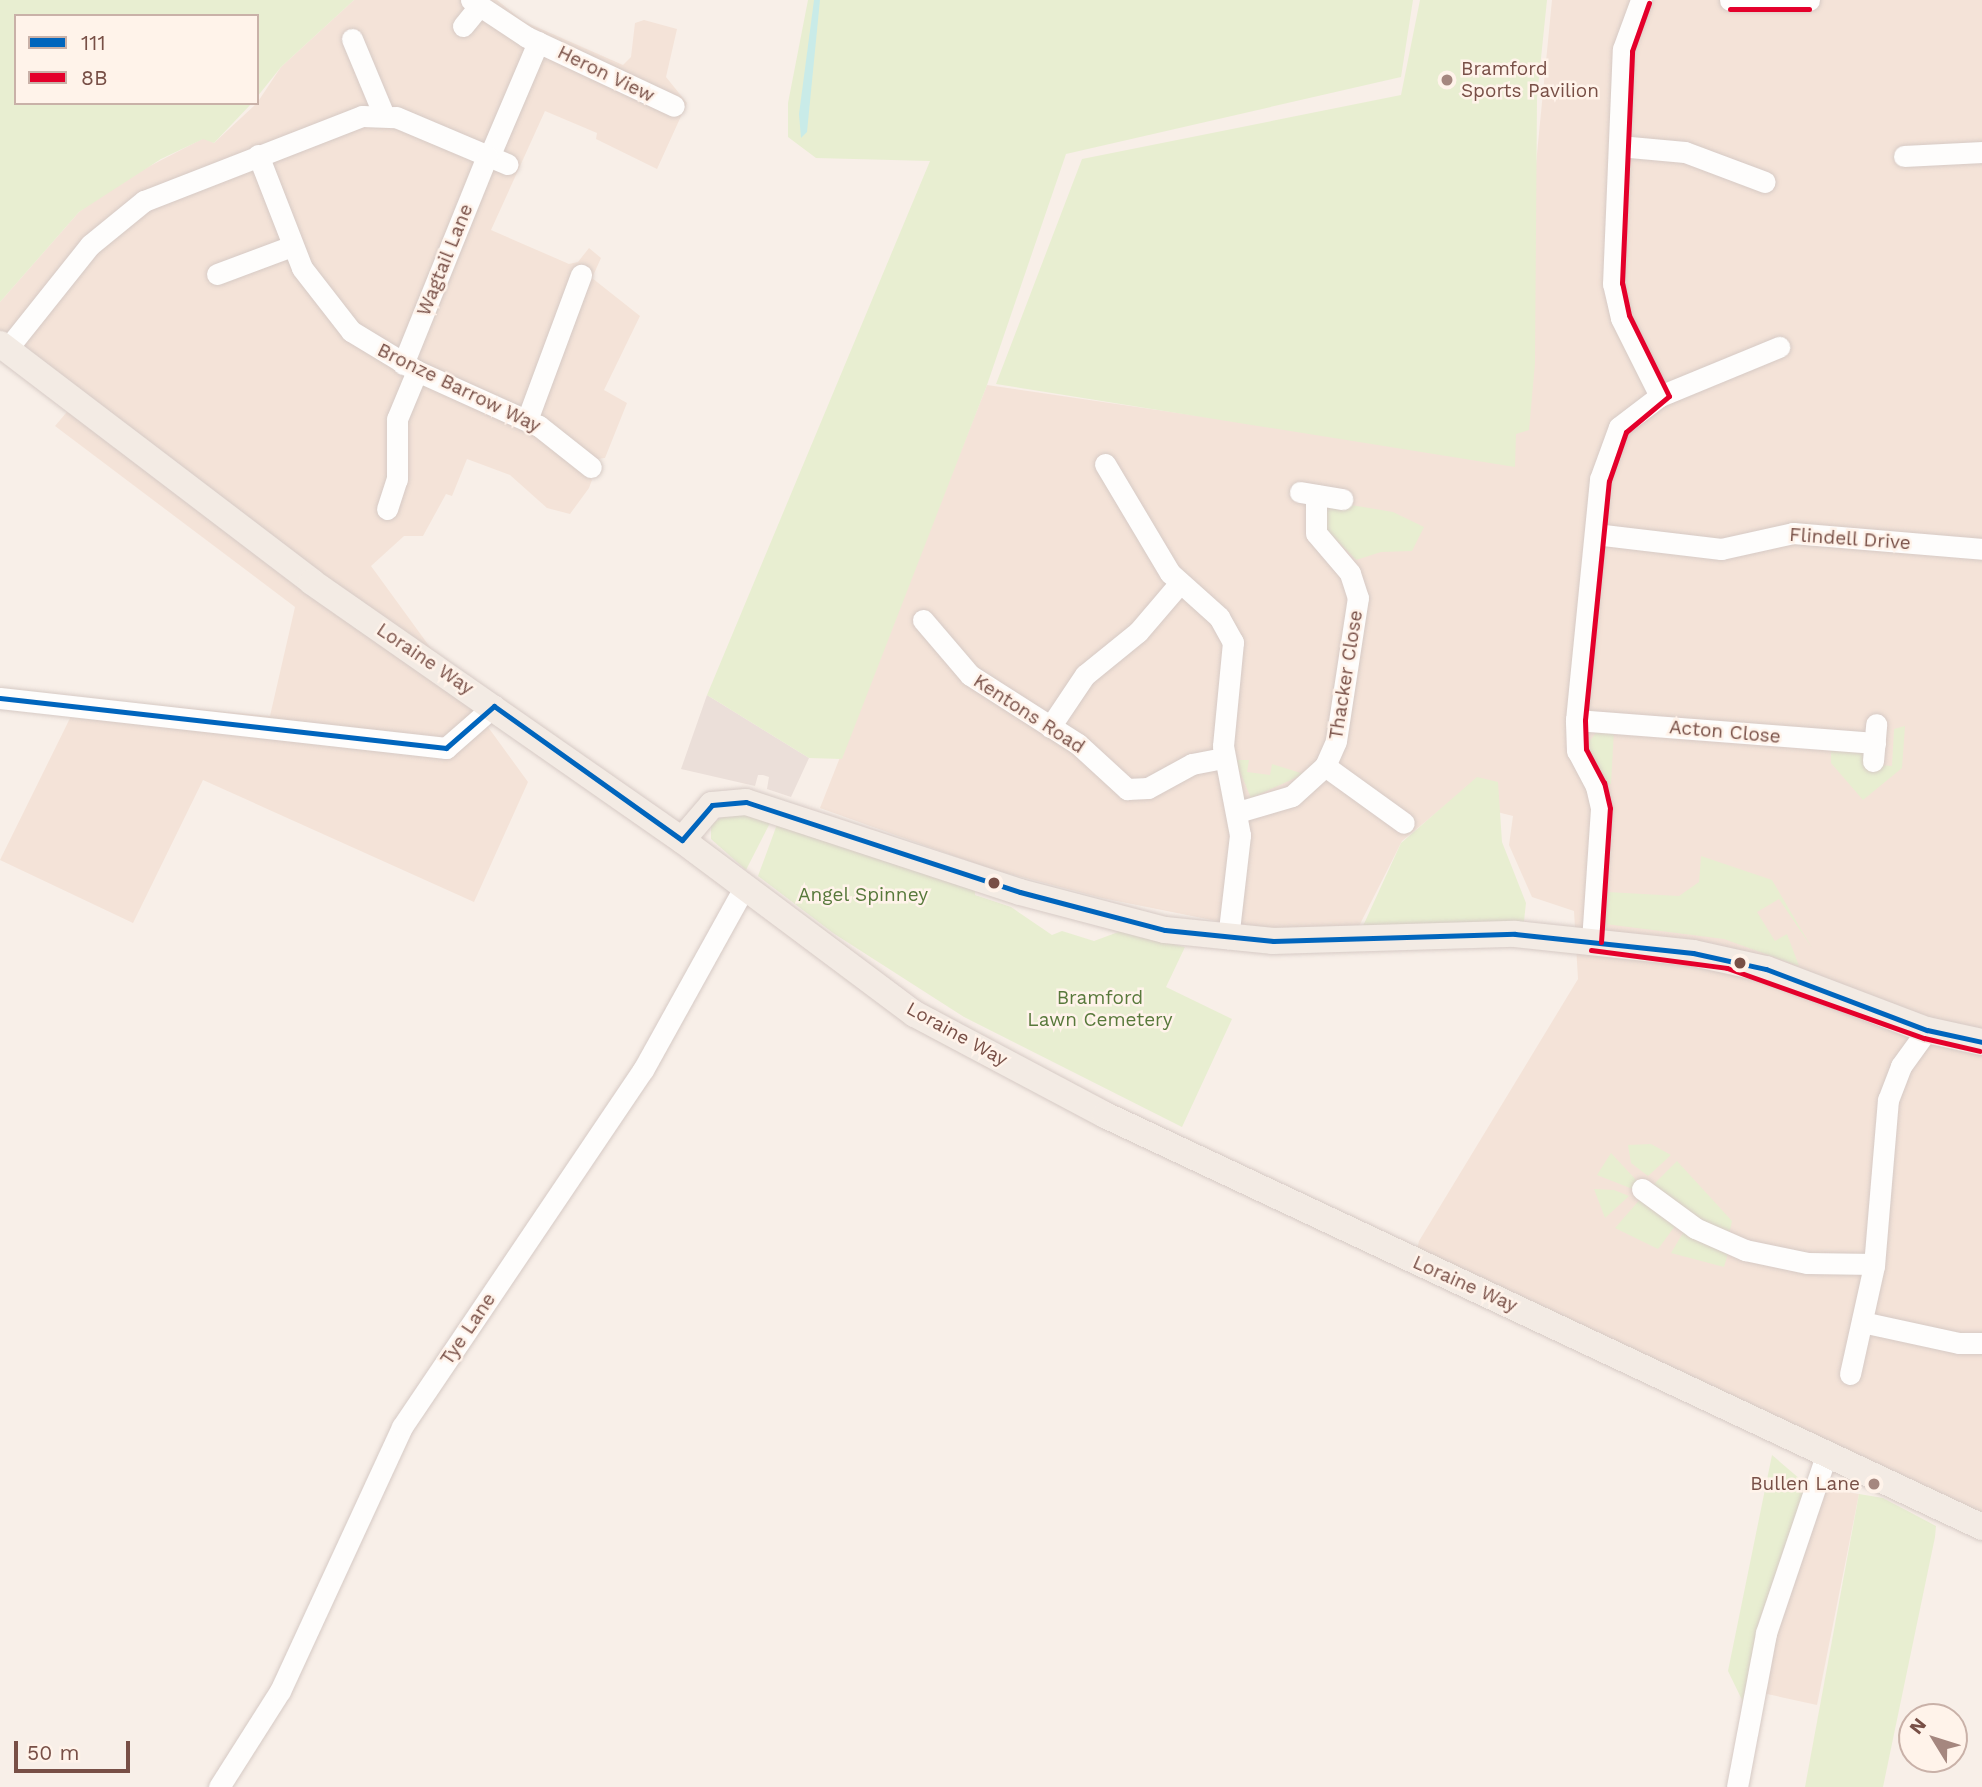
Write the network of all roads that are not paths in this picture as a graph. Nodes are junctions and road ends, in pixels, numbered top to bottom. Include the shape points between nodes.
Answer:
1 (1641, 0) edge
2 (1730, 0) edge
3 (1809, 0) edge
4 (475, 3) edge
5 (463, 26) dead end
6 (352, 39) dead end
7 (538, 42) junction
8 (674, 106) dead end
9 (383, 113) junction
10 (1619, 146) junction
11 (1982, 152) edge
12 (258, 155) junction
13 (1904, 156) dead end
14 (494, 159) junction
15 (1765, 182) dead end
16 (292, 246) junction
17 (217, 275) dead end
18 (582, 275) dead end
19 (3, 347) edge
20 (1779, 347) dead end
21 (410, 368) junction
22 (1660, 396) junction
23 (527, 420) junction
24 (1105, 464) dead end
25 (592, 467) dead end
26 (1342, 499) dead end
27 (387, 509) dead end
28 (1595, 534) junction
29 (1982, 549) edge
30 (1179, 584) junction
31 (923, 620) dead end
32 (0, 698) edge
33 (494, 706) junction
34 (1576, 720) junction
35 (1050, 727) junction
36 (1875, 743) dead end
37 (1224, 758) junction
38 (1325, 766) junction
39 (1238, 812) junction
40 (1404, 823) dead end
41 (682, 840) junction
42 (745, 886) junction
43 (1228, 938) junction
44 (1592, 941) junction
45 (1927, 1030) junction
46 (1982, 1042) edge
47 (1642, 1190) dead end
48 (1874, 1264) junction
49 (1862, 1322) junction
50 (1982, 1343) edge
51 (1850, 1374) dead end
52 (1826, 1456) junction
53 (1982, 1527) edge
54 (219, 1787) edge
55 (1737, 1787) edge

1 - 10 street via 1623,49
2 - 3 street
4 - 5 street, Heron View
4 - 7 street, Heron View
6 - 9 street
7 - 8 street, Heron View
7 - 14 street, Heron View
9 - 12 street
9 - 14 street
10 - 15 street via 1685,152
10 - 22 street via 1614,296
11 - 13 street
12 - 16 street, Bronze Barrow Way
12 - 19 street via 165,191 118,218
14 - 21 street, Wagtail Lane
16 - 17 street
16 - 21 street, Bronze Barrow Way via 329,310 361,339
18 - 23 street
19 - 33 main road, Loraine Way via 312,582
20 - 22 street
21 - 23 street, Bronze Barrow Way
21 - 27 street, Wagtail Lane via 397,419 397,479
22 - 28 street via 1627,418 1607,448
23 - 25 street, Bronze Barrow Way
24 - 30 street
26 - 38 street, Thacker Close via 1308,493 1316,533 1350,573 1358,598 1336,741
28 - 29 street, Flindell Drive via 1721,548 1793,533
28 - 34 street
30 - 35 street via 1138,632 1085,675
30 - 37 street via 1219,617 1233,642
31 - 35 street, Kentons Road via 970,675
32 - 33 street via 446,748
33 - 41 main road, Loraine Way
34 - 36 street, Acton Close
34 - 44 street via 1577,751 1596,786 1601,807
35 - 37 street, Kentons Road via 1132,790 1148,788 1192,764
37 - 39 street
38 - 39 street, Thacker Close via 1292,796
38 - 40 street
39 - 43 street
41 - 42 main road, Loraine Way
41 - 43 main road via 719,802 759,804 1020,892 1140,925
42 - 52 main road, Loraine Way via 915,1014 1105,1115
42 - 54 street, Tye Lane via 643,1070 402,1427 280,1691
43 - 44 main road via 1475,934
44 - 45 main road via 1729,959
45 - 46 main road
45 - 48 street via 1901,1066 1888,1100
47 - 48 street via 1695,1228 1745,1250 1808,1263
48 - 49 street
49 - 50 street via 1959,1343
49 - 51 street
52 - 53 main road, Loraine Way
52 - 55 street via 1766,1633

